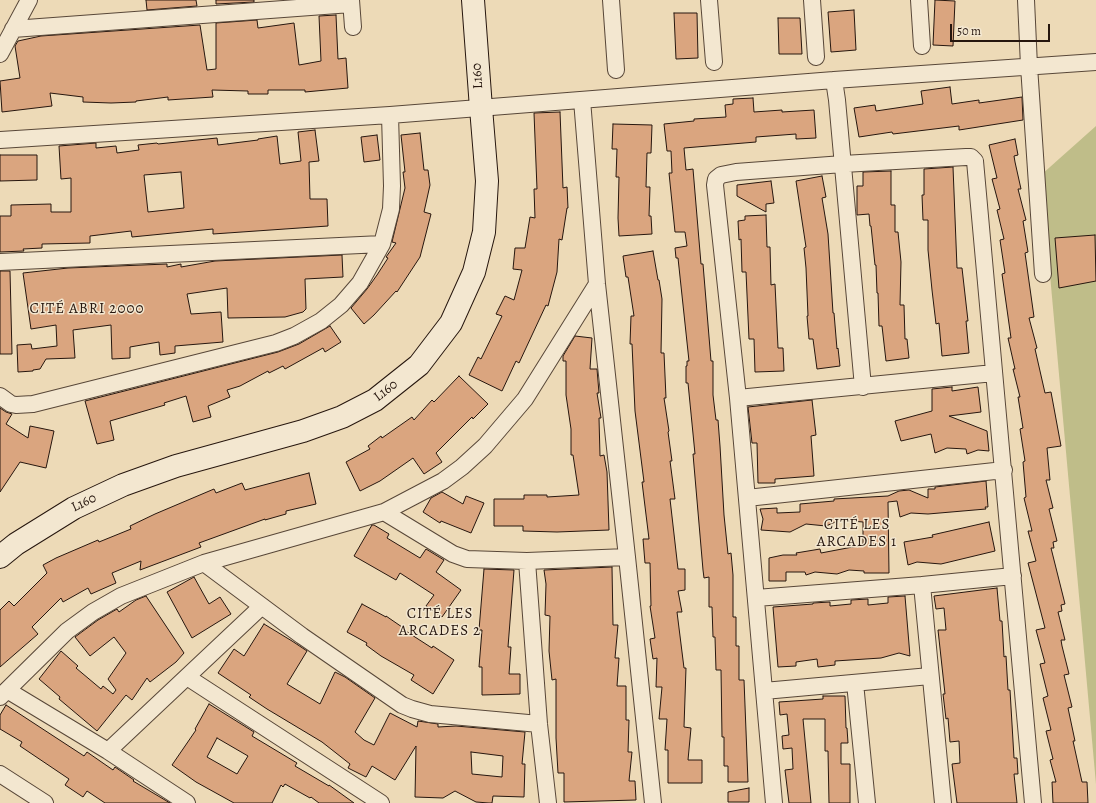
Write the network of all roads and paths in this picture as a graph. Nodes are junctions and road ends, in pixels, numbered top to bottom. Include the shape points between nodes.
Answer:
1 (29, 0) edge
2 (473, 0) edge
3 (611, 0) edge
4 (709, 0) edge
5 (812, 0) edge
6 (919, 0) edge
7 (1026, 0) edge
8 (351, 2) edge
9 (353, 28) dead end
10 (13, 29) junction
11 (922, 46) dead end
12 (0, 54) edge
13 (816, 57) dead end
14 (714, 62) dead end
15 (1096, 62) edge
16 (1029, 66) junction
17 (616, 70) dead end
18 (834, 80) junction
19 (582, 100) junction
20 (481, 108) junction
21 (390, 115) junction
22 (0, 140) edge
23 (843, 164) junction
24 (382, 244) junction
25 (0, 262) edge
26 (1043, 274) dead end
27 (597, 284) junction
28 (994, 373) junction
29 (863, 387) junction
30 (0, 396) edge
31 (738, 398) junction
32 (1004, 470) junction
33 (747, 498) junction
34 (384, 512) junction
35 (0, 557) edge
36 (627, 557) junction
37 (527, 561) junction
38 (204, 563) junction
39 (1013, 576) junction
40 (922, 585) junction
41 (756, 598) junction
42 (262, 606) junction
43 (930, 676) junction
44 (186, 677) junction
45 (855, 683) junction
46 (764, 691) junction
47 (3, 693) edge
48 (540, 724) junction
49 (108, 751) junction
50 (0, 774) edge
51 (45, 803) edge
52 (187, 803) edge
53 (381, 803) edge
54 (548, 803) edge
55 (653, 803) edge
56 (774, 803) edge
57 (867, 803) edge
58 (943, 803) edge
59 (1033, 803) edge

1 - 10 street
2 - 20 street, L160
3 - 17 street
4 - 14 street
5 - 13 street
6 - 11 street
7 - 16 street
8 - 9 street
8 - 10 street
10 - 12 street
15 - 16 street
16 - 18 street
16 - 26 street
18 - 19 street
18 - 23 street
19 - 20 street
19 - 27 street
20 - 21 street
20 - 35 street, L160 via 488,181 484,232 474,272 451,323 419,365 375,400 342,417 176,466 123,485 74,508 16,544
21 - 22 street
21 - 24 street via 391,209
23 - 28 street via 966,157 971,157 975,161
23 - 29 street
23 - 31 street via 727,173 716,179
24 - 25 street
24 - 30 street via 360,283 341,305 321,321 294,336 276,343 34,404 11,404
27 - 34 street via 525,399 485,446 443,481
27 - 36 street
28 - 29 street
28 - 32 street
29 - 31 street
31 - 33 street
32 - 33 street
32 - 39 street
33 - 41 street
34 - 37 street via 462,558
34 - 38 street
36 - 37 street
36 - 55 street
37 - 48 street
38 - 42 street
38 - 47 street via 122,596 92,612 67,631
39 - 40 street
39 - 59 street
40 - 41 street
40 - 43 street
41 - 46 street
42 - 44 street
42 - 48 street via 391,698 412,709 430,714
43 - 45 street
43 - 58 street
44 - 49 street
44 - 53 street
45 - 46 street
45 - 57 street
46 - 56 street
47 - 49 street
48 - 54 street
49 - 52 street
50 - 51 street

